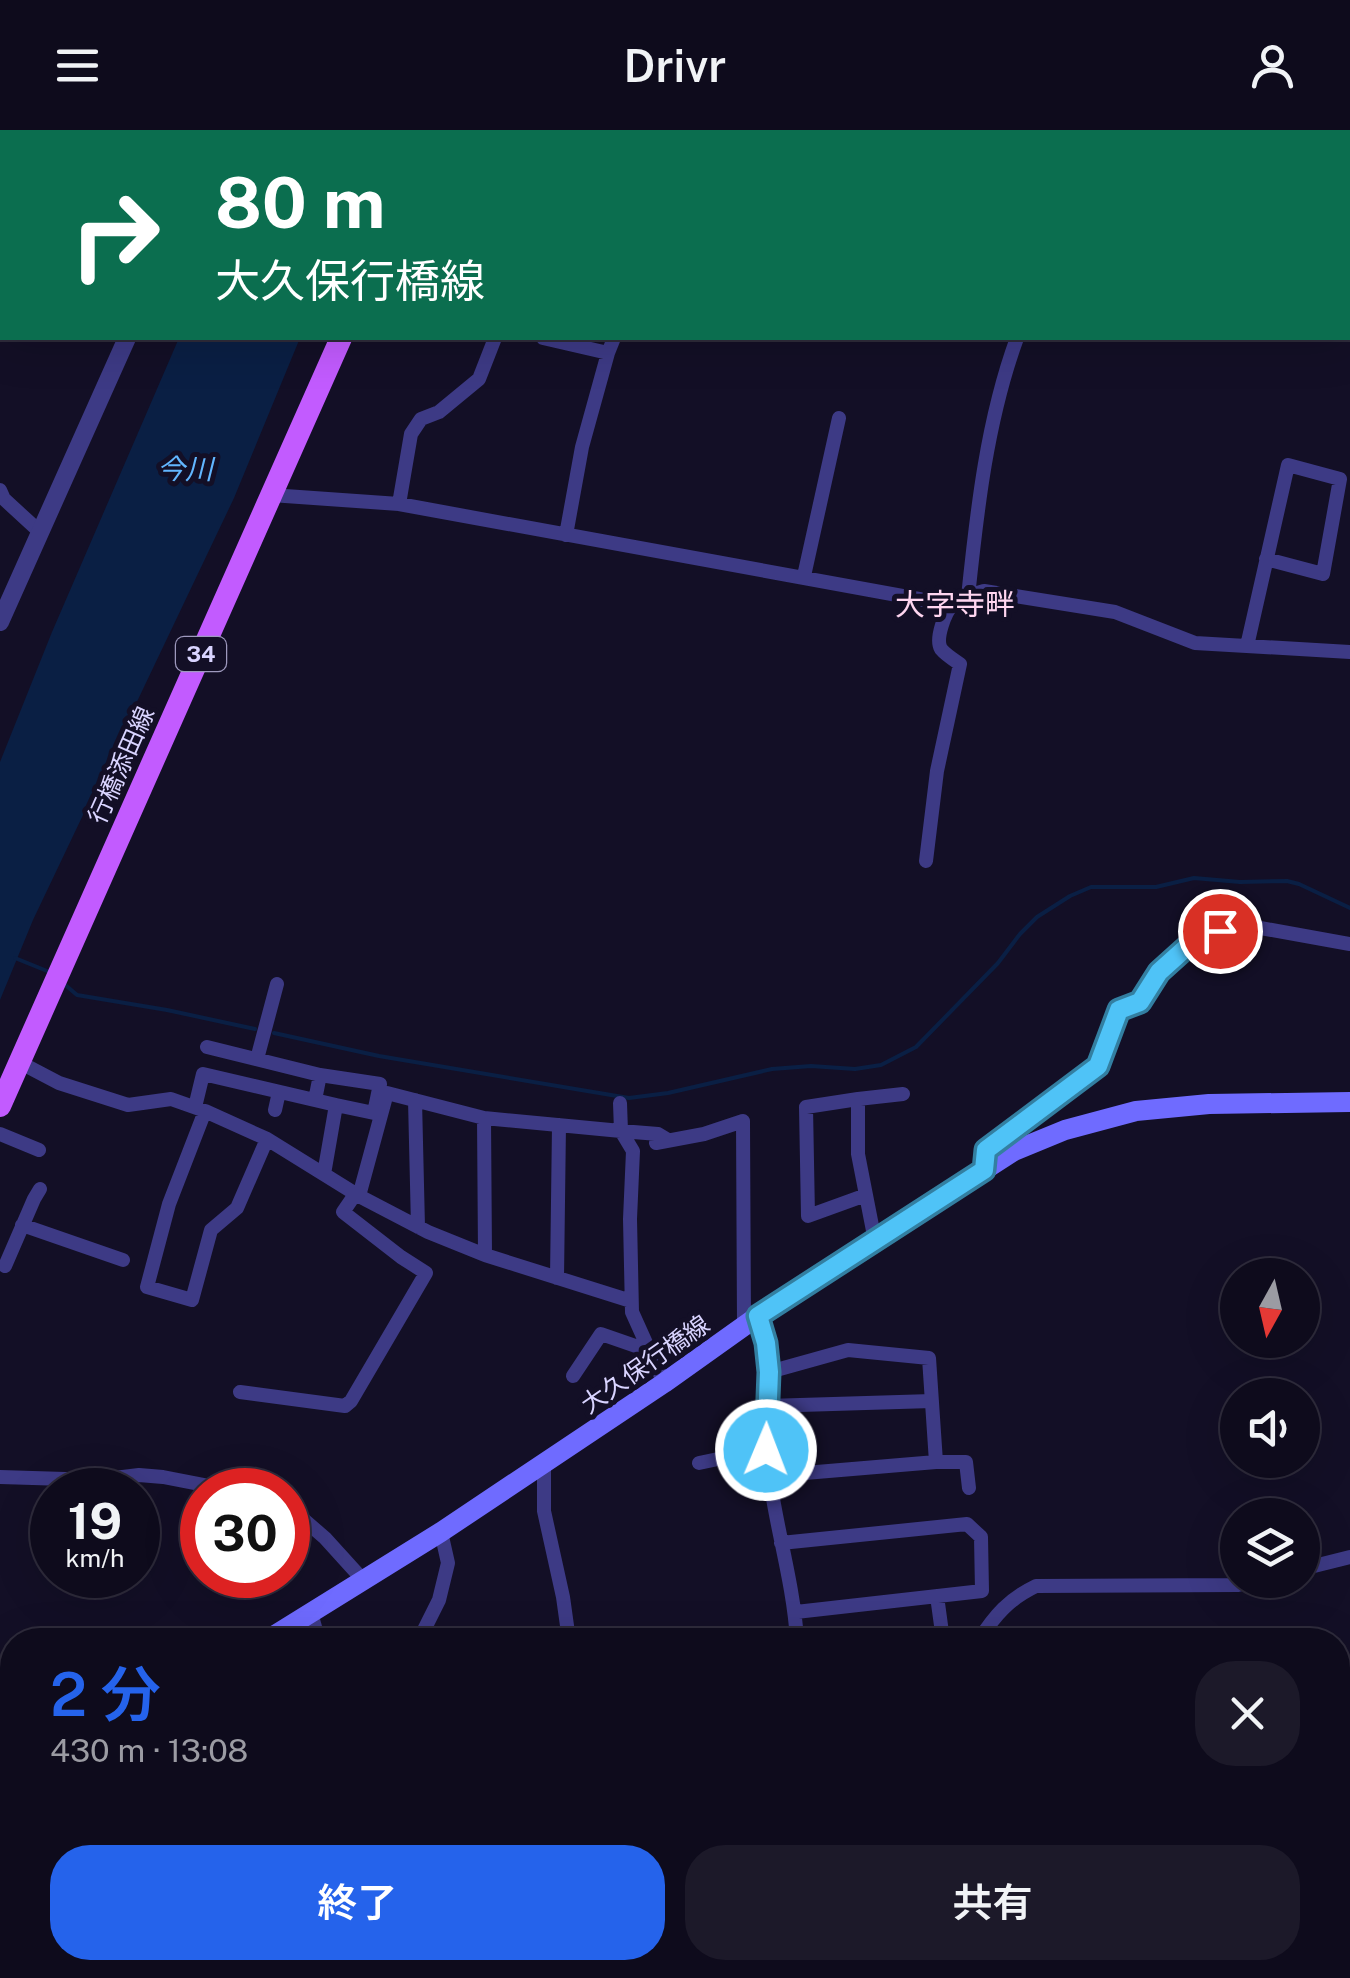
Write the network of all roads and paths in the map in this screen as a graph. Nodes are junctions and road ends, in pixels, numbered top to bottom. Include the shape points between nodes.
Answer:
1 (126, 340) edge
2 (340, 340) edge
3 (494, 340) edge
4 (552, 340) edge
5 (613, 340) edge
6 (1016, 340) edge
7 (608, 353) junction
8 (839, 418) dead end
9 (0, 490) edge
10 (271, 495) junction
11 (399, 504) junction
12 (40, 532) junction
13 (566, 535) junction
14 (1266, 559) junction
15 (804, 576) junction
16 (968, 596) junction
17 (952, 605) junction
18 (0, 622) edge
19 (1247, 646) junction
20 (1350, 652) edge
21 (926, 861) dead end
22 (1350, 944) edge
23 (277, 984) dead end
24 (207, 1047) dead end
25 (259, 1060) junction
26 (19, 1062) junction
27 (320, 1075) junction
28 (254, 1086) junction
29 (279, 1092) junction
30 (903, 1094) dead end
31 (858, 1098) junction
32 (315, 1100) junction
33 (415, 1100) junction
34 (1350, 1102) edge
35 (620, 1103) dead end
36 (336, 1105) junction
37 (0, 1106) edge
38 (200, 1109) junction
39 (275, 1110) dead end
40 (484, 1118) junction
41 (559, 1125) junction
42 (622, 1131) junction
43 (0, 1134) edge
44 (266, 1139) junction
45 (39, 1150) dead end
46 (984, 1170) junction
47 (324, 1174) junction
48 (40, 1189) dead end
49 (358, 1194) junction
50 (866, 1196) junction
51 (22, 1226) junction
52 (418, 1226) junction
53 (874, 1241) junction
54 (485, 1255) junction
55 (123, 1260) dead end
56 (7, 1267) edge
57 (557, 1278) junction
58 (631, 1301) junction
59 (751, 1321) junction
60 (650, 1351) junction
61 (769, 1372) junction
62 (573, 1376) dead end
63 (664, 1383) junction
64 (240, 1392) dead end
65 (932, 1402) junction
66 (767, 1406) junction
67 (766, 1450) junction
68 (936, 1462) junction
69 (544, 1463) junction
70 (699, 1463) dead end
71 (0, 1476) edge
72 (770, 1476) junction
73 (180, 1480) edge
74 (969, 1488) dead end
75 (310, 1526) edge
76 (441, 1532) junction
77 (781, 1542) junction
78 (1350, 1557) edge
79 (1320, 1564) edge
80 (364, 1581) junction
81 (1220, 1586) edge
82 (937, 1596) junction
83 (311, 1612) junction
84 (796, 1612) junction
85 (286, 1628) edge
86 (316, 1628) edge
87 (425, 1628) edge
88 (567, 1628) edge
89 (797, 1628) edge
90 (941, 1628) edge
91 (987, 1628) edge

1 - 12 street
2 - 10 main road, 行橋添田線 / 34
3 - 11 street via 478,379 440,412 420,419 411,434
4 - 7 street
5 - 7 street
6 - 16 street via 978,502
7 - 13 street
8 - 15 street
9 - 12 street
10 - 11 street
10 - 26 main road, 行橋添田線 / 34
11 - 13 street
12 - 18 street
13 - 15 street
14 - 14 street via 1288,465 1340,479 1323,574
14 - 19 street
15 - 17 street
16 - 17 street
16 - 19 street via 984,591 1114,612 1195,643
17 - 21 street via 938,645 960,664
19 - 20 street
22 - 46 street via 1254,927 1206,933 1159,972 1140,1002 1119,1010 1098,1066 986,1150
23 - 25 street
24 - 25 street
25 - 27 street
25 - 28 street
26 - 37 main road, 行橋添田線 / 34
26 - 38 street via 128,1105 171,1098
27 - 32 street
27 - 36 street via 380,1084 374,1113
28 - 29 street
28 - 38 street via 202,1074
29 - 32 street
29 - 39 street
30 - 31 street
31 - 50 street
31 - 50 street via 806,1107 808,1216
32 - 36 street
33 - 40 street
33 - 49 street via 387,1093
33 - 52 street
34 - 46 main road, 大久保行橋線 via 1136,1110 1014,1150
35 - 42 street
36 - 47 street
38 - 44 street
38 - 44 street via 147,1287 192,1300 211,1230 237,1208
40 - 41 street
40 - 54 street
41 - 42 street
41 - 57 street
42 - 58 street via 633,1150
42 - 59 street via 658,1134 663,1142 743,1121
43 - 45 street
44 - 47 street
46 - 53 main road, 大久保行橋線
47 - 49 street
48 - 51 street
49 - 52 street
49 - 64 street via 344,1212 426,1273 351,1400 346,1406
50 - 53 street
51 - 55 street
51 - 56 street
52 - 54 street
53 - 59 main road, 大久保行橋線
54 - 57 street
57 - 58 street
58 - 60 street
59 - 61 street via 766,1343
59 - 63 main road, 大久保行橋線
60 - 62 street via 601,1334
60 - 63 street
61 - 65 street via 848,1350 929,1358
61 - 66 street
63 - 69 main road, 大久保行橋線
65 - 66 street
65 - 68 street
66 - 67 street
67 - 70 street
67 - 72 street
68 - 72 street
68 - 74 street via 966,1462
69 - 76 main road, 大久保行橋線
69 - 88 street via 544,1511
71 - 73 street
72 - 77 street
75 - 80 street
76 - 80 main road, 大久保行橋線
76 - 87 street via 448,1563
77 - 82 street via 967,1524 982,1537 982,1591
77 - 84 street
78 - 79 street
80 - 83 main road, 大久保行橋線
81 - 91 street via 1036,1586 1009,1601
82 - 84 street
82 - 90 street
83 - 85 main road, 大久保行橋線
83 - 86 street
84 - 89 street

